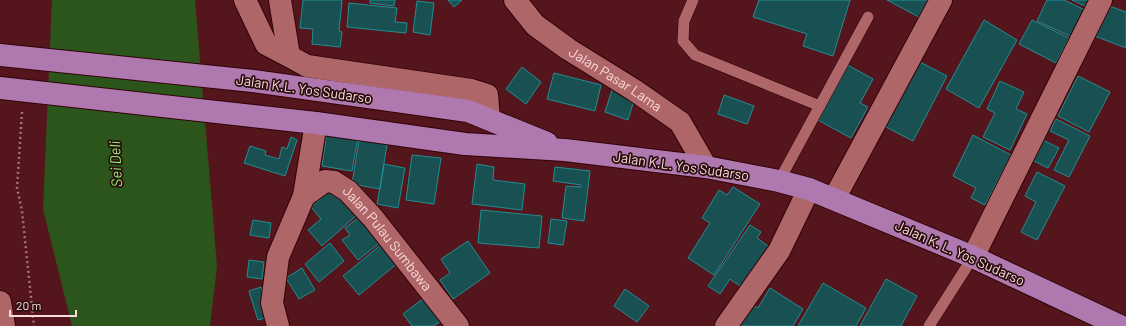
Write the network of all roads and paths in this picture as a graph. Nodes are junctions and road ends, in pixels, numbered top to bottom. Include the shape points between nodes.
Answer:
1 (245, 0) edge
2 (280, 0) edge
3 (515, 0) edge
4 (693, 0) edge
5 (941, 0) edge
6 (1101, 0) edge
7 (868, 17) dead end
8 (0, 55) edge
9 (290, 56) junction
10 (0, 88) edge
11 (820, 106) junction
12 (489, 120) junction
13 (22, 123) dead end
14 (316, 123) junction
15 (565, 150) junction
16 (706, 167) junction
17 (795, 185) junction
18 (304, 196) junction
19 (834, 199) junction
20 (973, 257) junction
21 (34, 326) edge
22 (278, 326) edge
23 (458, 326) edge
24 (726, 326) edge
25 (929, 326) edge
26 (1120, 326) edge

1 - 9 street via 266,44
2 - 9 street
3 - 16 street, Jalan Pasar Lama via 535,25 680,122
4 - 11 lane via 684,21 683,41 695,55
5 - 19 street
6 - 20 street
7 - 11 lane
8 - 12 highway, Jalan K.L. Yos Sudarso via 253,81 468,111
9 - 12 street via 306,66 471,90 487,95
10 - 14 highway, Jalan K.L. Yos Sudarso
11 - 17 lane
12 - 15 highway, Jalan K.L. Yos Sudarso
13 - 21 path via 17,188 22,211
14 - 15 highway, Jalan K.L. Yos Sudarso via 464,144
14 - 18 street
15 - 16 highway, Jalan K.L. Yos Sudarso
16 - 17 highway, Jalan K.L. Yos Sudarso
17 - 19 highway, Jalan K. L. Yos Sudarso
17 - 24 street via 779,251
18 - 22 street via 278,257 272,303
18 - 23 street, Jalan Pulau Sumbawa via 325,181 334,182 348,191 373,218
19 - 20 highway, Jalan K. L. Yos Sudarso
20 - 25 lane
20 - 26 highway, Jalan K. L. Yos Sudarso

